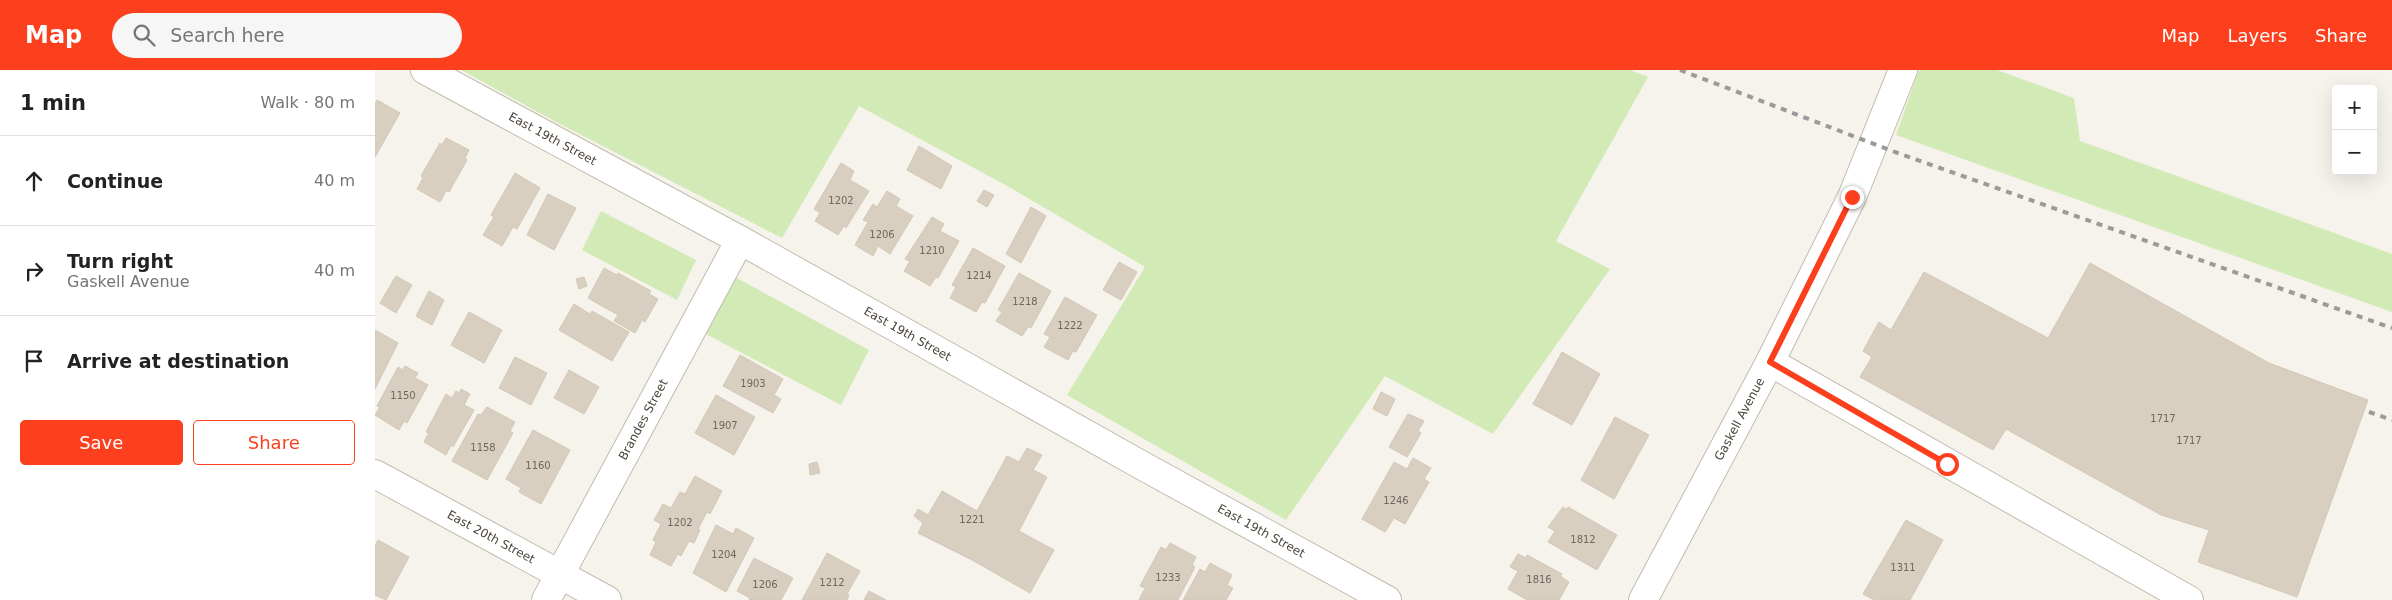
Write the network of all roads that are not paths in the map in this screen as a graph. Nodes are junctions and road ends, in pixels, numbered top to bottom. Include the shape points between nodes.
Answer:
1 (425, 70) edge
2 (1903, 70) edge
3 (740, 240) junction
4 (1770, 362) junction
5 (375, 474) edge
6 (560, 574) junction
7 (546, 600) edge
8 (607, 600) edge
9 (1387, 600) edge
10 (1643, 600) edge
11 (2189, 600) edge

1 - 3 street, East 19th Street
2 - 4 street, Gaskell Avenue via 1852,197
3 - 6 street, Brandes Street
3 - 9 street, East 19th Street
4 - 10 street, Gaskell Avenue
4 - 11 street
5 - 6 street, East 20th Street
6 - 7 street, Brandes Street
6 - 8 street, East 20th Street

